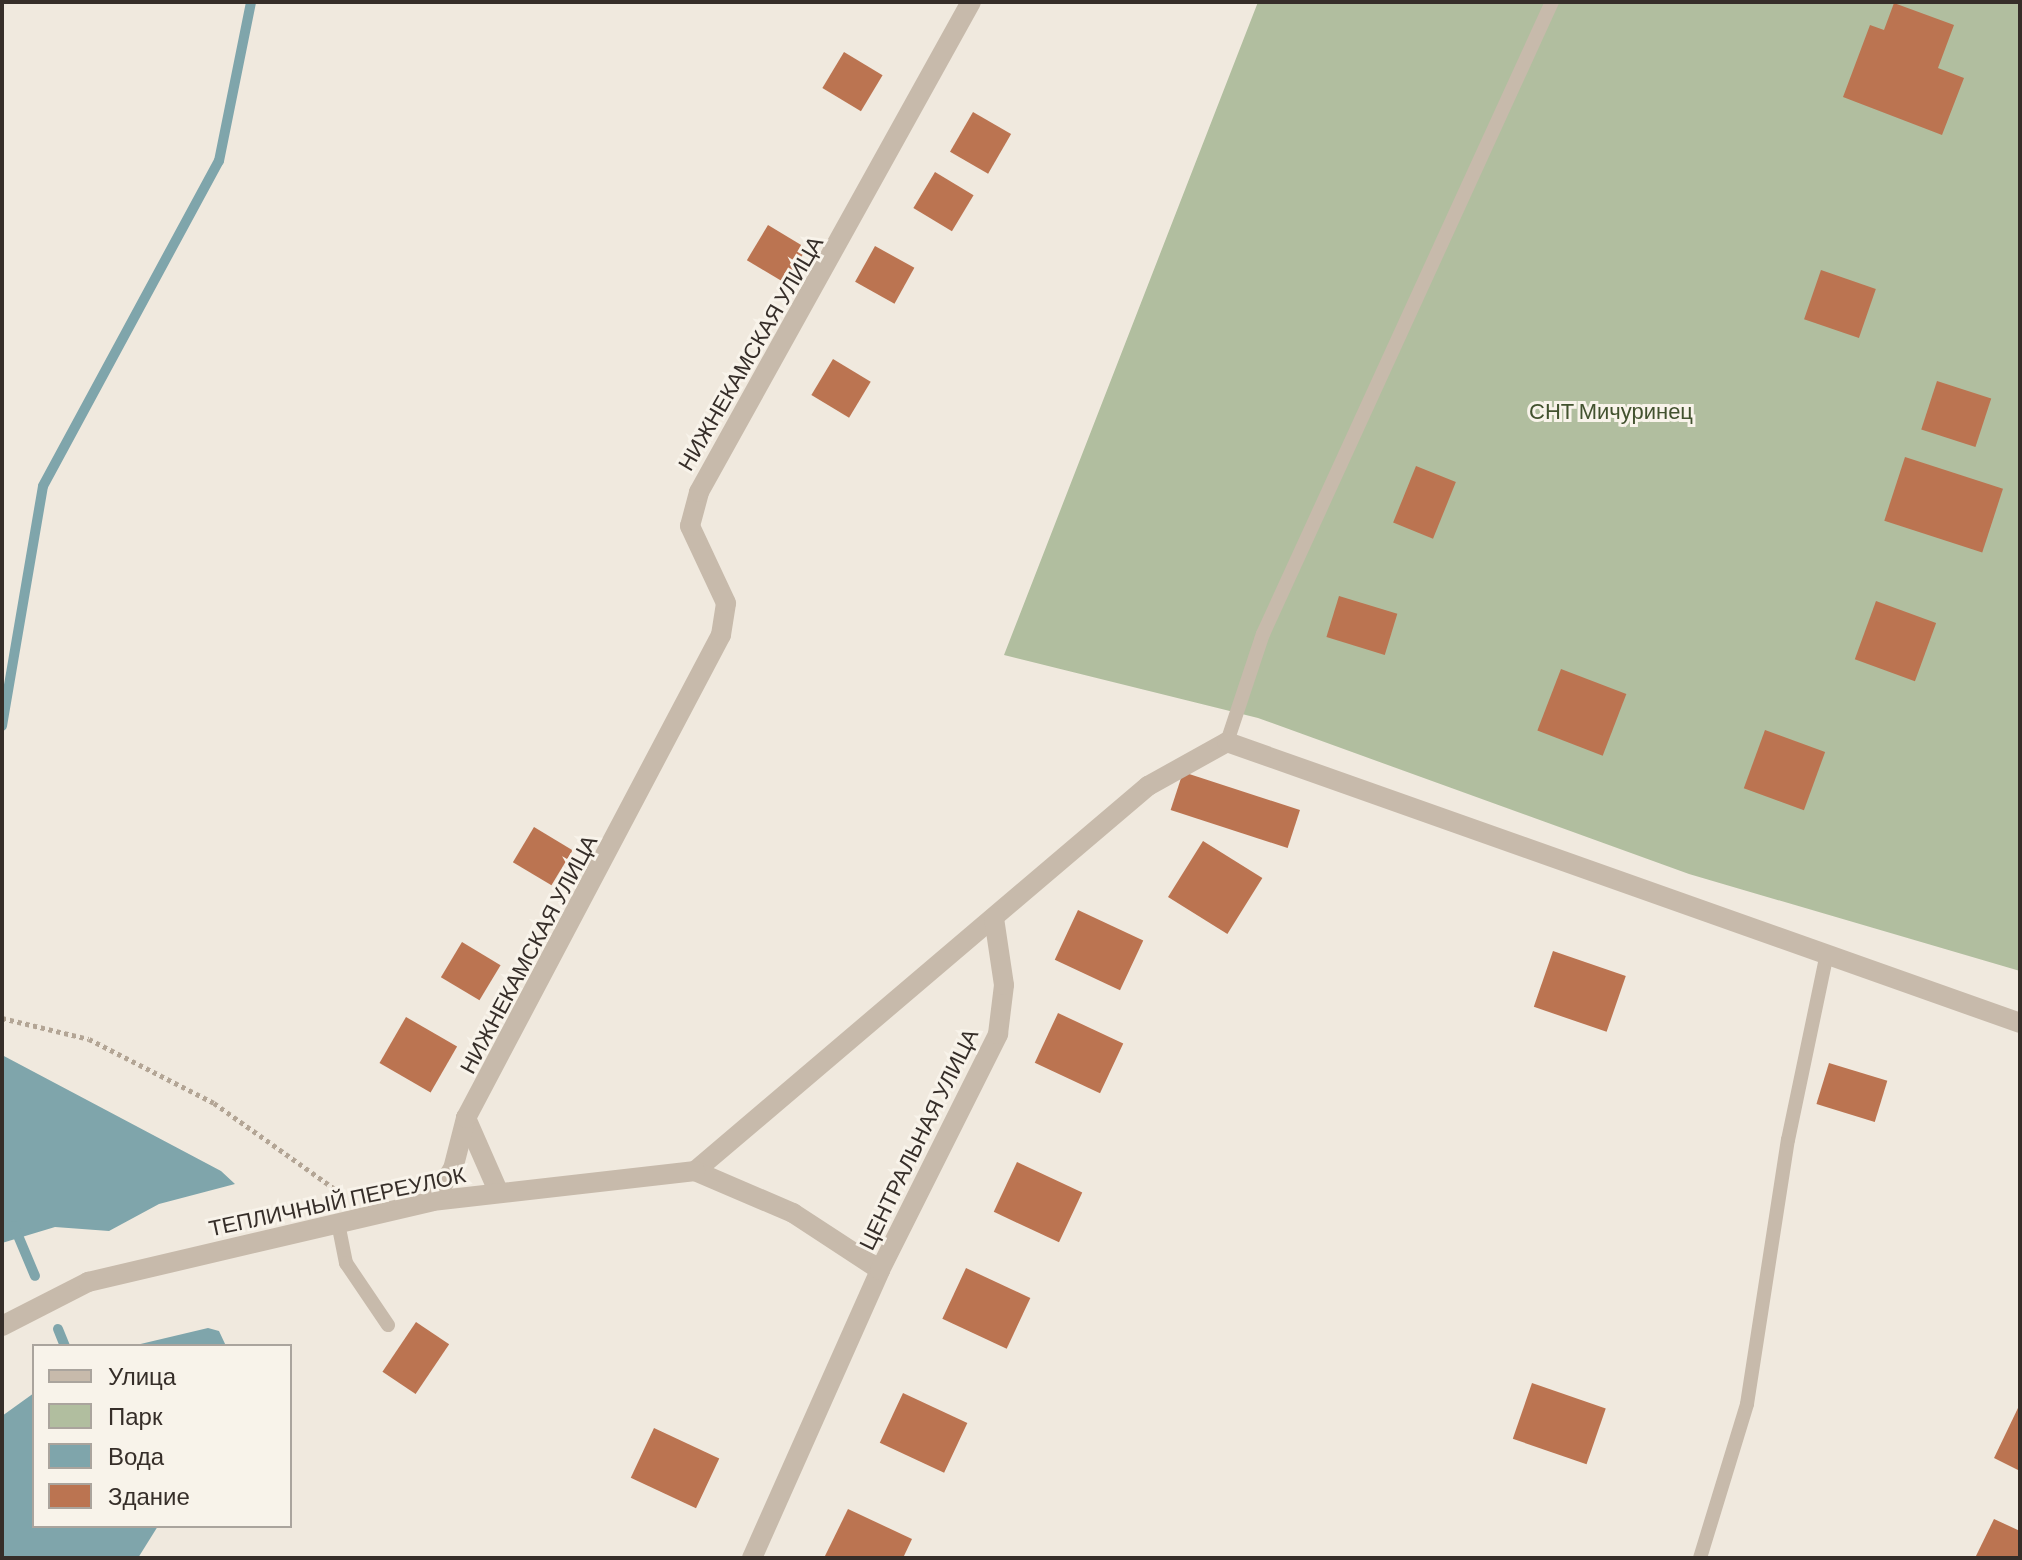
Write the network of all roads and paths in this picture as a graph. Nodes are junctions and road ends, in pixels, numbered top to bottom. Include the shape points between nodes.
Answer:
1 (971, 2) edge
2 (1552, 2) edge
3 (1227, 742) junction
4 (994, 918) junction
5 (1827, 953) junction
6 (2, 1018) edge
7 (2020, 1023) edge
8 (466, 1118) junction
9 (695, 1171) junction
10 (498, 1191) junction
11 (432, 1201) junction
12 (371, 1215) junction
13 (338, 1223) junction
14 (880, 1270) junction
15 (388, 1325) dead end
16 (2, 1326) edge
17 (752, 1558) edge
18 (1700, 1558) edge

1 - 8 street, НИЖНЕКАМСКАЯ УЛИЦА via 699,492 690,526 726,603 721,635
2 - 3 lane via 1263,634
3 - 4 street via 1148,786
3 - 5 street
4 - 9 street
4 - 14 street, ЦЕНТРАЛЬНАЯ УЛИЦА via 1004,985 998,1034
5 - 7 street
5 - 18 lane via 1788,1140 1747,1404
6 - 12 path via 89,1039 214,1103
8 - 10 street
8 - 11 street, НИЖНЕКАМСКАЯ УЛИЦА via 453,1169
9 - 10 street, ТЕПЛИЧНЫЙ ПЕРЕУЛОК
9 - 14 street via 793,1213
10 - 11 street, ТЕПЛИЧНЫЙ ПЕРЕУЛОК
11 - 12 street, ТЕПЛИЧНЫЙ ПЕРЕУЛОК
12 - 13 street, ТЕПЛИЧНЫЙ ПЕРЕУЛОК
13 - 15 lane via 346,1263
13 - 16 street, ТЕПЛИЧНЫЙ ПЕРЕУЛОК via 88,1282
14 - 17 street, ЦЕНТРАЛЬНАЯ УЛИЦА

